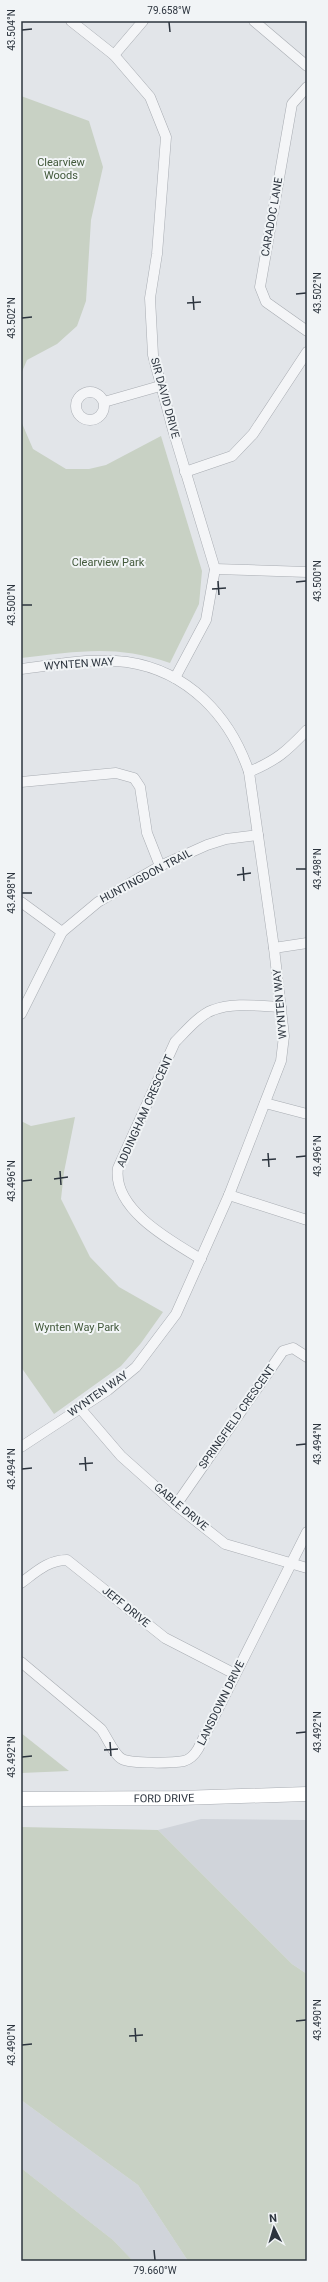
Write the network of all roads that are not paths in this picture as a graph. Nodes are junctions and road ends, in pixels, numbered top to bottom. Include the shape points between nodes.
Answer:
1 (71, 21) edge
2 (143, 21) edge
3 (254, 21) edge
4 (114, 55) junction
5 (307, 66) edge
6 (307, 87) edge
7 (307, 330) edge
8 (307, 352) edge
9 (160, 386) junction
10 (104, 402) dead end
11 (185, 472) junction
12 (215, 570) junction
13 (307, 572) edge
14 (21, 669) edge
15 (175, 678) junction
16 (307, 730) edge
17 (249, 772) junction
18 (21, 782) edge
19 (258, 835) junction
20 (160, 866) junction
21 (21, 902) edge
22 (62, 932) junction
23 (307, 943) edge
24 (274, 948) junction
25 (281, 1006) junction
26 (21, 1014) edge
27 (265, 1103) junction
28 (307, 1114) edge
29 (229, 1195) junction
30 (307, 1220) edge
31 (201, 1259) junction
32 (307, 1357) edge
33 (79, 1407) junction
34 (21, 1447) edge
35 (176, 1505) junction
36 (307, 1532) edge
37 (292, 1565) junction
38 (307, 1568) edge
39 (21, 1583) edge
40 (21, 1662) edge
41 (235, 1674) junction
42 (307, 1794) edge
43 (21, 1799) edge

1 - 4 street, SIR DAVID DRIVE
2 - 4 street
3 - 5 street
4 - 9 street, SIR DAVID DRIVE via 150,97 166,137 158,254 150,298 153,355
6 - 7 street, CARADOC LANE via 292,104 260,287 266,302
8 - 11 street via 254,434 232,456
9 - 10 street
9 - 11 street, SIR DAVID DRIVE
11 - 12 street, SIR DAVID DRIVE
12 - 13 street
12 - 15 street, SIR DAVID DRIVE via 206,620
14 - 15 street, WYNTEN WAY via 88,662 126,662 154,669
15 - 17 street, WYNTEN WAY via 203,697 224,721 239,747
16 - 17 street via 274,761
17 - 19 street, WYNTEN WAY
18 - 20 street via 116,773 134,778 140,787 147,833
19 - 20 street, HUNTINGDON TRAIL via 208,844
19 - 24 street, WYNTEN WAY
20 - 22 street, HUNTINGDON TRAIL via 98,902
21 - 22 street
22 - 26 street, HUNTINGDON TRAIL
23 - 24 street
24 - 25 street, WYNTEN WAY
25 - 27 street, WYNTEN WAY via 284,1036 281,1061
25 - 31 street, ADDINGHAM CRESCENT via 231,1006 212,1010 186,1030 175,1042 118,1168 117,1180 128,1202 146,1222
27 - 28 street
27 - 29 street, WYNTEN WAY
29 - 30 street
29 - 31 street, WYNTEN WAY
31 - 33 street, WYNTEN WAY via 176,1314 136,1366 108,1390
32 - 35 street, SPRINGFIELD CRESCENT via 293,1348 283,1350
33 - 34 street, WYNTEN WAY
33 - 35 street, GABLE DRIVE via 121,1456
35 - 37 street, GABLE DRIVE via 226,1544
36 - 37 street
37 - 38 street, GABLE DRIVE
37 - 41 street, LANSDOWN DRIVE
39 - 41 street, JEFF DRIVE via 46,1564 67,1560 165,1638
40 - 41 street, LANSDOWN DRIVE via 100,1729 109,1740 115,1754 131,1762 186,1761 194,1756
42 - 43 main road, FORD DRIVE

